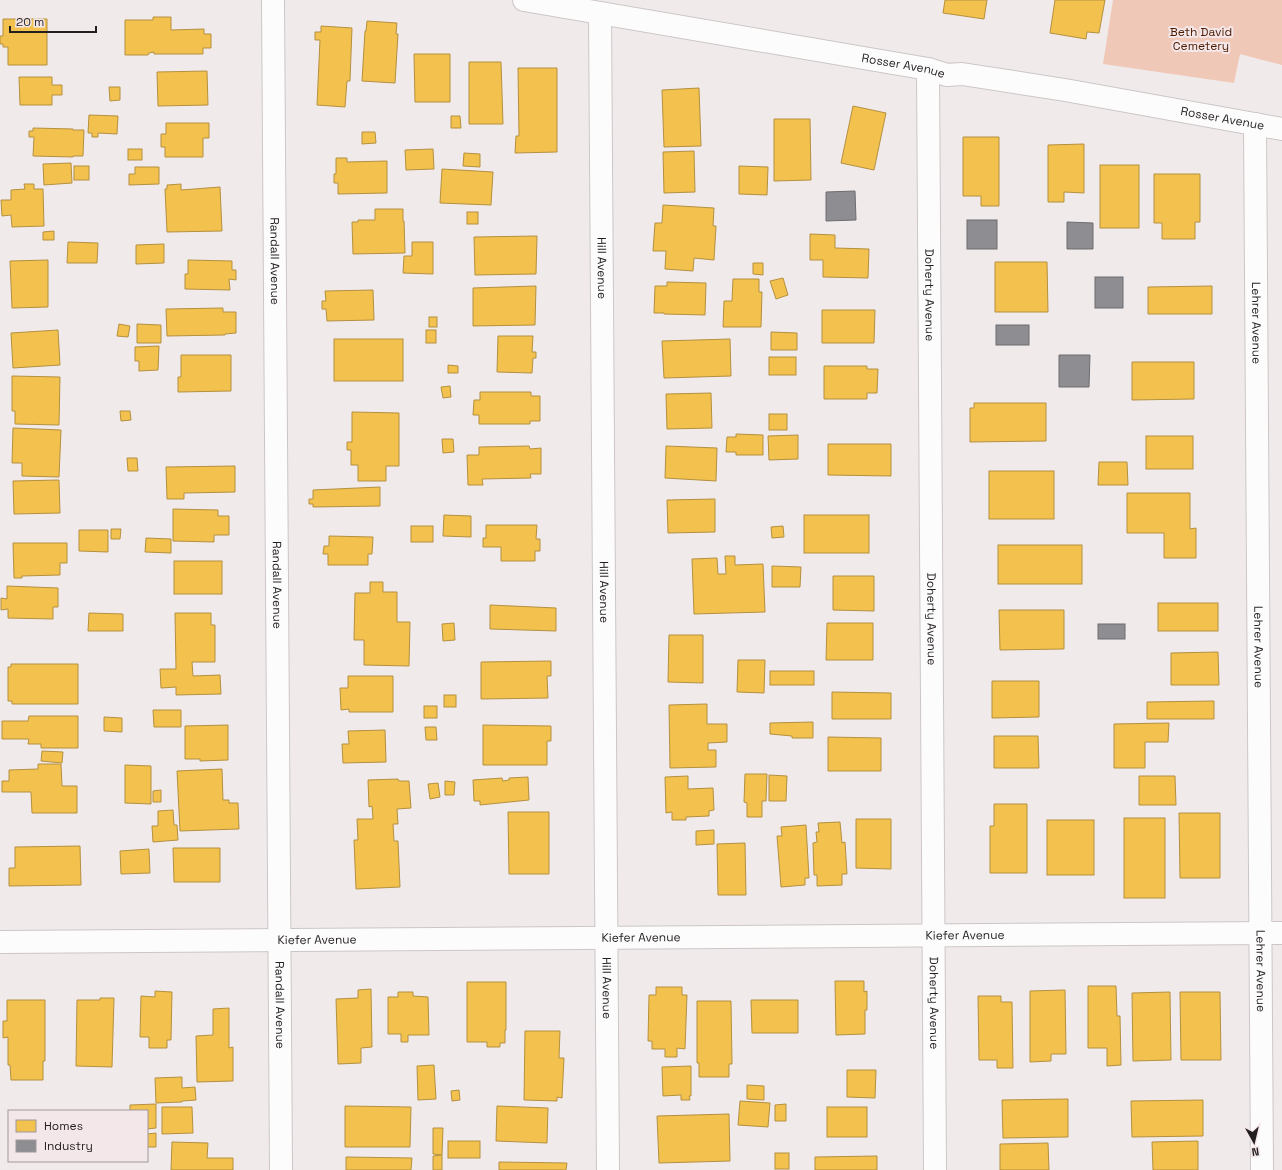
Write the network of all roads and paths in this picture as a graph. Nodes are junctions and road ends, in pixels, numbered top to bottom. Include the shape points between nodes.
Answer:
1 (273, 0) edge
2 (524, 0) edge
3 (600, 13) junction
4 (928, 69) junction
5 (1255, 124) junction
6 (1282, 129) edge
7 (1260, 933) junction
8 (1282, 933) edge
9 (933, 935) junction
10 (606, 937) junction
11 (279, 940) junction
12 (0, 942) edge
13 (281, 1170) edge
14 (608, 1170) edge
15 (935, 1170) edge
16 (1262, 1170) edge

1 - 11 street, Randall Avenue
2 - 3 street, Rosser Avenue
3 - 4 street, Rosser Avenue
3 - 10 street, Hill Avenue
4 - 5 street, Rosser Avenue via 947,75 962,74 1065,90
4 - 9 street, Doherty Avenue
5 - 6 street, Rosser Avenue
5 - 7 street, Lehrer Avenue
7 - 8 street, Kiefer Avenue
7 - 9 street, Kiefer Avenue
7 - 16 street, Lehrer Avenue
9 - 10 street, Kiefer Avenue
9 - 15 street, Doherty Avenue
10 - 11 street, Kiefer Avenue
10 - 14 street, Hill Avenue
11 - 12 street, Kiefer Avenue
11 - 13 street, Randall Avenue

